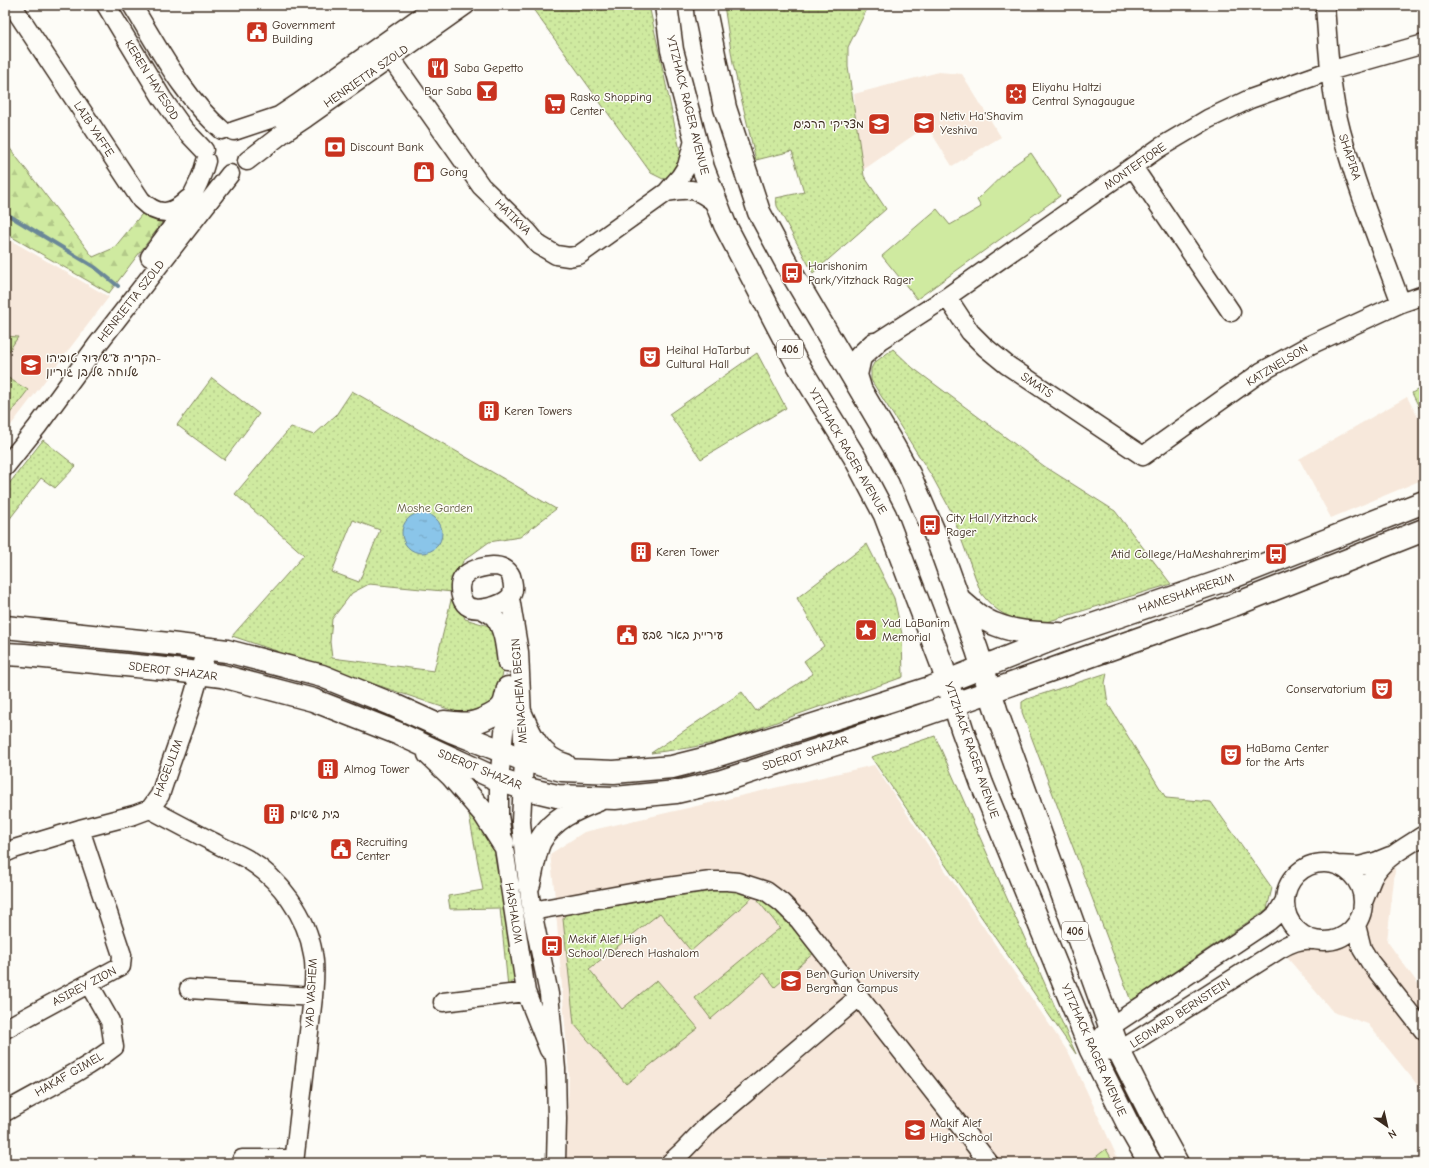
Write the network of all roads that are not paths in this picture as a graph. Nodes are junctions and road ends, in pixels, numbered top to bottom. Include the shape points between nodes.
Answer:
1 (12, 5) edge
2 (106, 5) edge
3 (132, 5) edge
4 (437, 5) edge
5 (466, 5) edge
6 (705, 5) edge
7 (1325, 5) edge
8 (665, 8) edge
9 (1424, 44) edge
10 (397, 67) dead end
11 (1329, 71) junction
12 (228, 130) junction
13 (695, 136) junction
14 (205, 156) junction
15 (247, 161) junction
16 (1133, 167) junction
17 (230, 174) junction
18 (668, 192) junction
19 (193, 194) junction
20 (717, 204) junction
21 (1424, 295) edge
22 (947, 298) junction
23 (1401, 303) junction
24 (1231, 312) dead end
25 (874, 344) junction
26 (834, 346) junction
27 (861, 392) junction
28 (5, 449) edge
29 (1143, 456) joint
30 (5, 467) edge
31 (1424, 502) edge
32 (1424, 530) edge
33 (510, 598) junction
34 (959, 599) junction
35 (481, 608) junction
36 (5, 627) edge
37 (1066, 634) junction
38 (207, 649) junction
39 (5, 654) edge
40 (982, 666) junction
41 (200, 673) junction
42 (948, 681) junction
43 (508, 688) junction
44 (990, 692) junction
45 (955, 704) junction
46 (521, 714) junction
47 (431, 721) junction
48 (418, 743) junction
49 (502, 752) junction
50 (524, 760) junction
51 (593, 772) junction
52 (499, 780) junction
53 (523, 788) junction
54 (603, 798) junction
55 (150, 809) junction
56 (80, 829) junction
57 (1424, 836) edge
58 (503, 843) junction
59 (5, 853) edge
60 (1397, 853) junction
61 (1337, 865) junction
62 (529, 884) junction
63 (1284, 902) junction
64 (1363, 902) junction
65 (532, 911) junction
66 (1356, 925) junction
67 (1318, 941) junction
68 (1370, 962) junction
69 (89, 984) junction
70 (190, 989) dead end
71 (526, 992) junction
72 (313, 997) junction
73 (859, 997) junction
74 (443, 1002) dead end
75 (1110, 1027) junction
76 (5, 1029) edge
77 (1424, 1031) edge
78 (1091, 1050) junction
79 (1120, 1051) junction
80 (556, 1069) junction
81 (5, 1112) edge
82 (242, 1159) dead end
83 (294, 1161) edge
84 (556, 1163) edge
85 (670, 1163) edge
86 (989, 1163) edge
87 (1150, 1163) edge
88 (1177, 1163) edge

1 - 19 street, LAIB YAFFE via 141,200 155,211 172,211
2 - 14 street, KEREN HAYESOD via 162,98
3 - 12 street, KEREN HAYESOD via 182,85 208,119
4 - 12 street, HENRIETTA SZOLD via 279,116
5 - 15 street, HENRIETTA SZOLD
6 - 26 main road, YITZHACK RAGER AVENUE / 406 via 725,108 759,212
7 - 11 street, SHAPIRA
8 - 13 main road, YITZHACK RAGER AVENUE / 406 via 672,50
9 - 11 street, MONTEFIORE
10 - 18 street, HATIKVA via 481,186 539,245 556,255 579,255
11 - 16 street, MONTEFIORE via 1250,99 1208,119
11 - 23 street, SHAPIRA via 1341,130
12 - 14 street via 217,132 208,139
12 - 15 street via 244,138 249,156
13 - 18 street, HATIKVA via 687,166
13 - 20 main road, YITZHACK RAGER AVENUE / 406 via 702,168
14 - 17 street via 210,167 216,172
14 - 19 street, HENRIETTA SZOLD
15 - 17 street via 243,168
16 - 22 street, MONTEFIORE
16 - 24 street
17 - 30 street, HENRIETTA SZOLD
18 - 20 street, HATIKVA via 694,189
19 - 28 street, HENRIETTA SZOLD via 160,243
20 - 42 main road, YITZHACK RAGER AVENUE / 406 via 732,239 797,363 854,456 885,515
21 - 23 street, KATZNELSON
22 - 25 street, MONTEFIORE
22 - 29 street, SMATS via 970,332 1007,365
23 - 29 street, KATZNELSON via 1310,345 1261,372
25 - 26 main road via 851,351
25 - 27 main road via 860,357 856,375
26 - 27 main road, YITZHACK RAGER AVENUE / 406
27 - 34 main road, YITZHACK RAGER AVENUE / 406 via 909,474
31 - 37 main road, HAMESHAHRERIM via 1225,580
32 - 44 main road via 1234,605
33 - 35 street via 501,604
33 - 35 street via 513,592 510,574 499,566 480,567 469,571 460,586 460,596 465,604
33 - 46 street, MENACHEM BEGIN via 518,652
34 - 37 main road via 974,612 997,625 1027,632
34 - 40 main road, YITZHACK RAGER AVENUE / 406
35 - 43 street, MENACHEM BEGIN via 494,617 500,626 508,670
36 - 38 main road, SDEROT SHAZAR
37 - 40 main road, HAMESHAHRERIM
38 - 41 street, HAGEULIM
38 - 47 main road, SDEROT SHAZAR via 227,651 322,676
39 - 41 main road, SDEROT SHAZAR
40 - 42 main road, HAMESHAHRERIM
40 - 44 main road, YITZHACK RAGER AVENUE / 406
41 - 48 main road, SDEROT SHAZAR via 222,676 313,700
41 - 55 street, HAGEULIM via 160,795
42 - 45 main road, YITZHACK RAGER AVENUE / 406
42 - 51 main road, SDEROT SHAZAR via 712,757 672,767
43 - 47 main road via 499,711 475,723
43 - 49 street, MENACHEM BEGIN
44 - 45 main road
44 - 75 main road, YITZHACK RAGER AVENUE / 406
45 - 54 main road, SDEROT SHAZAR via 719,782 676,792
45 - 78 main road, YITZHACK RAGER AVENUE / 406 via 982,784
46 - 50 street, MENACHEM BEGIN
46 - 51 main road via 534,741 544,754 556,763
47 - 49 main road, SDEROT SHAZAR
48 - 52 main road, SDEROT SHAZAR
48 - 58 main road via 452,776 484,813
49 - 50 main road, SDEROT SHAZAR
49 - 52 street, HASHALOM
50 - 51 main road, SDEROT SHAZAR via 562,770
50 - 53 street, HASHALOM
52 - 53 main road, SDEROT SHAZAR
52 - 58 street, HASHALOM via 499,815
53 - 54 main road, SDEROT SHAZAR via 558,796
53 - 62 street, HASHALOM via 521,822
54 - 62 main road via 574,809 551,825 540,842
55 - 56 street, HAGEULIM
55 - 72 street, YAD VASHEM via 248,859 264,871 291,900 301,917 313,954
56 - 59 street, HAGEULIM
56 - 69 street, ASIREY ZION via 122,956 121,966
57 - 60 street
58 - 71 street, HASHALOM
60 - 61 street via 1359,866
60 - 64 street via 1382,865 1372,878
61 - 63 street via 1324,862 1312,864 1301,870 1286,890
61 - 64 street via 1348,871 1356,880 1362,890
62 - 65 street, HASHALOM
63 - 67 street via 1292,926 1300,934
63 - 75 street via 1269,921
64 - 66 street via 1362,914
65 - 73 street via 653,889 711,881 738,882 766,891 782,903 799,920
65 - 80 street, HASHALOM via 549,994
66 - 67 street via 1348,934 1337,940
66 - 68 street via 1362,949
67 - 68 street via 1346,949
67 - 79 street, LEONARD BERNSTEIN via 1294,941
68 - 77 street
69 - 76 street, ASIREY ZION
69 - 81 street, HAKAF GIMEL via 110,1021 114,1047
70 - 72 street
71 - 74 street
71 - 80 street, HASHALOM
72 - 83 street, YAD VASHEM
73 - 85 street via 709,1124
73 - 86 street
75 - 78 street
75 - 79 main road, YITZHACK RAGER AVENUE / 406
78 - 79 street, LEONARD BERNSTEIN
78 - 87 main road, YITZHACK RAGER AVENUE / 406
79 - 88 main road, YITZHACK RAGER AVENUE / 406
80 - 84 street, HASHALOM
82 - 83 street

